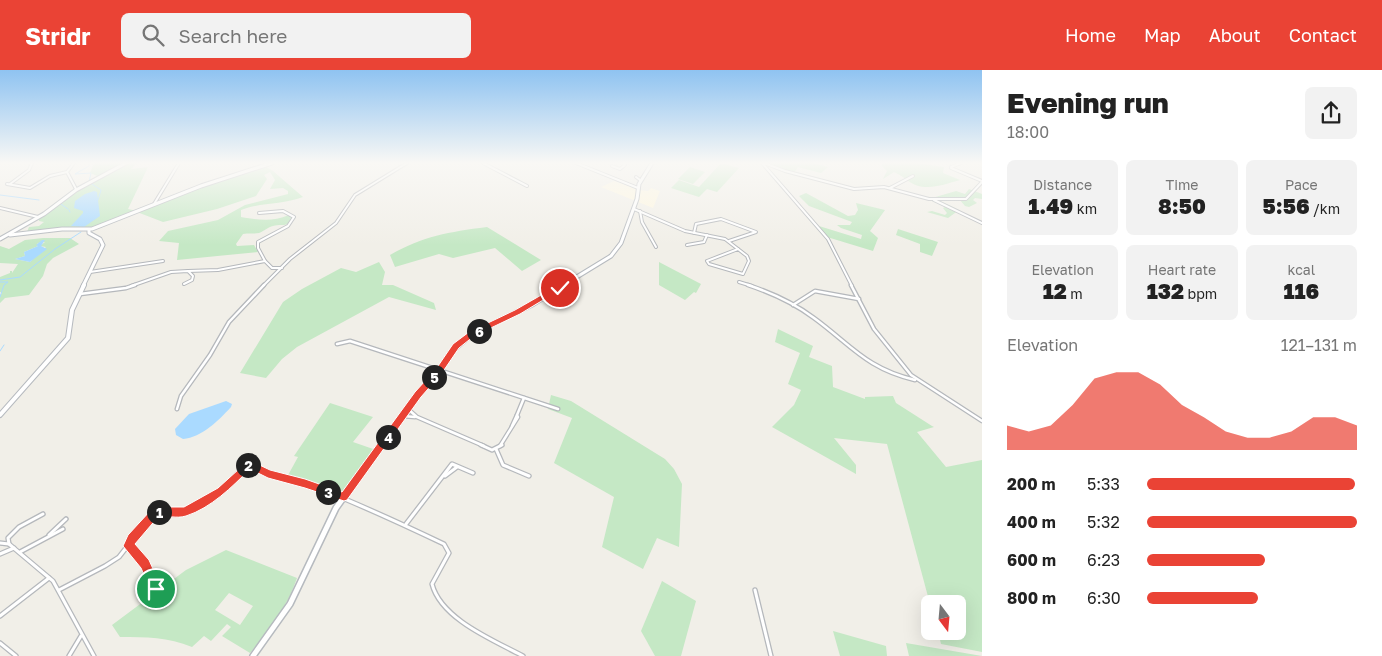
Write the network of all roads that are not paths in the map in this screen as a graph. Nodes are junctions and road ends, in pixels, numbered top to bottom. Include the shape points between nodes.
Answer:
1 (75, 190) edge
2 (163, 190) edge
3 (189, 190) edge
4 (363, 190) edge
5 (638, 190) edge
6 (786, 190) edge
7 (898, 190) edge
8 (973, 190) edge
9 (929, 199) junction
10 (154, 204) junction
11 (0, 208) edge
12 (634, 209) junction
13 (640, 211) junction
14 (259, 213) dead end
15 (39, 217) junction
16 (982, 223) edge
17 (89, 230) junction
18 (15, 232) junction
19 (22, 233) junction
20 (694, 233) junction
21 (10, 234) junction
22 (707, 235) junction
23 (0, 239) edge
24 (729, 241) junction
25 (687, 245) dead end
26 (656, 248) dead end
27 (738, 249) junction
28 (265, 260) junction
29 (163, 261) dead end
30 (282, 268) junction
31 (188, 271) junction
32 (90, 272) junction
33 (739, 282) dead end
34 (184, 284) dead end
35 (80, 294) junction
36 (858, 299) junction
37 (793, 305) junction
38 (337, 344) dead end
39 (439, 371) junction
40 (917, 380) junction
41 (524, 398) junction
42 (178, 408) dead end
43 (558, 409) dead end
44 (408, 410) junction
45 (0, 415) edge
46 (403, 416) junction
47 (417, 417) junction
48 (982, 421) edge
49 (496, 449) junction
50 (457, 467) junction
51 (473, 473) dead end
52 (529, 476) dead end
53 (442, 478) junction
54 (344, 497) junction
55 (44, 514) dead end
56 (66, 519) dead end
57 (406, 524) junction
58 (63, 530) dead end
59 (44, 539) junction
60 (0, 543) edge
61 (9, 544) junction
62 (129, 546) junction
63 (14, 548) junction
64 (20, 552) junction
65 (0, 554) edge
66 (49, 578) junction
67 (156, 589) dead end
68 (59, 590) junction
69 (755, 590) dead end
70 (0, 616) edge
71 (82, 636) junction
72 (0, 644) edge
73 (16, 656) edge
74 (69, 656) edge
75 (94, 656) edge
76 (253, 656) edge
77 (523, 656) edge
78 (771, 656) edge

1 - 15 street
2 - 10 street
3 - 10 street
4 - 30 street via 355,195 336,223
5 - 12 street
6 - 36 street via 828,239
7 - 9 street
8 - 9 street via 966,199
9 - 16 street
10 - 17 street
11 - 15 street
12 - 13 street
12 - 39 street via 621,243 611,256 533,304 468,336 450,352
13 - 20 street
13 - 26 street
14 - 28 street via 284,211 294,217 287,227 268,234 258,242
15 - 18 street
17 - 19 street
17 - 32 street via 88,233 100,238 103,245
18 - 19 street
18 - 21 street
19 - 21 street
20 - 22 street
20 - 24 street via 696,224 718,219 756,232
21 - 23 street
22 - 24 street
22 - 25 street via 704,242
24 - 27 street
27 - 27 street via 708,259 707,261 742,274 750,260
28 - 30 street via 272,268
28 - 31 street via 218,270
29 - 32 street
30 - 42 street via 229,322 181,396
31 - 34 street via 193,278
31 - 35 street via 171,272 126,288
32 - 35 street
33 - 37 street
35 - 45 street via 72,310 70,331 65,342
36 - 37 street via 815,291
36 - 40 street via 876,333
37 - 40 street via 820,322 858,355 901,376
38 - 39 street via 350,341
39 - 41 street
39 - 44 street
40 - 48 street
41 - 43 street
41 - 49 street via 518,417
44 - 46 street
44 - 47 street
46 - 47 street
46 - 54 street
47 - 49 street
49 - 52 street via 503,465
50 - 51 street
50 - 53 street
50 - 53 street via 452,464
53 - 57 street
54 - 57 street
54 - 62 street via 268,474 249,464 221,491 183,512 155,514 132,538
54 - 76 street via 327,524 282,617
55 - 61 street via 13,532 8,538
56 - 59 street
57 - 77 street via 448,548 448,556 432,584 439,600 475,629
58 - 59 street
59 - 64 street
60 - 61 street
61 - 63 street
62 - 67 street via 145,564
62 - 68 street via 112,562
63 - 64 street
63 - 65 street
64 - 66 street
66 - 68 street
66 - 70 street
68 - 71 street
69 - 78 street
71 - 74 street
71 - 75 street
72 - 73 street

